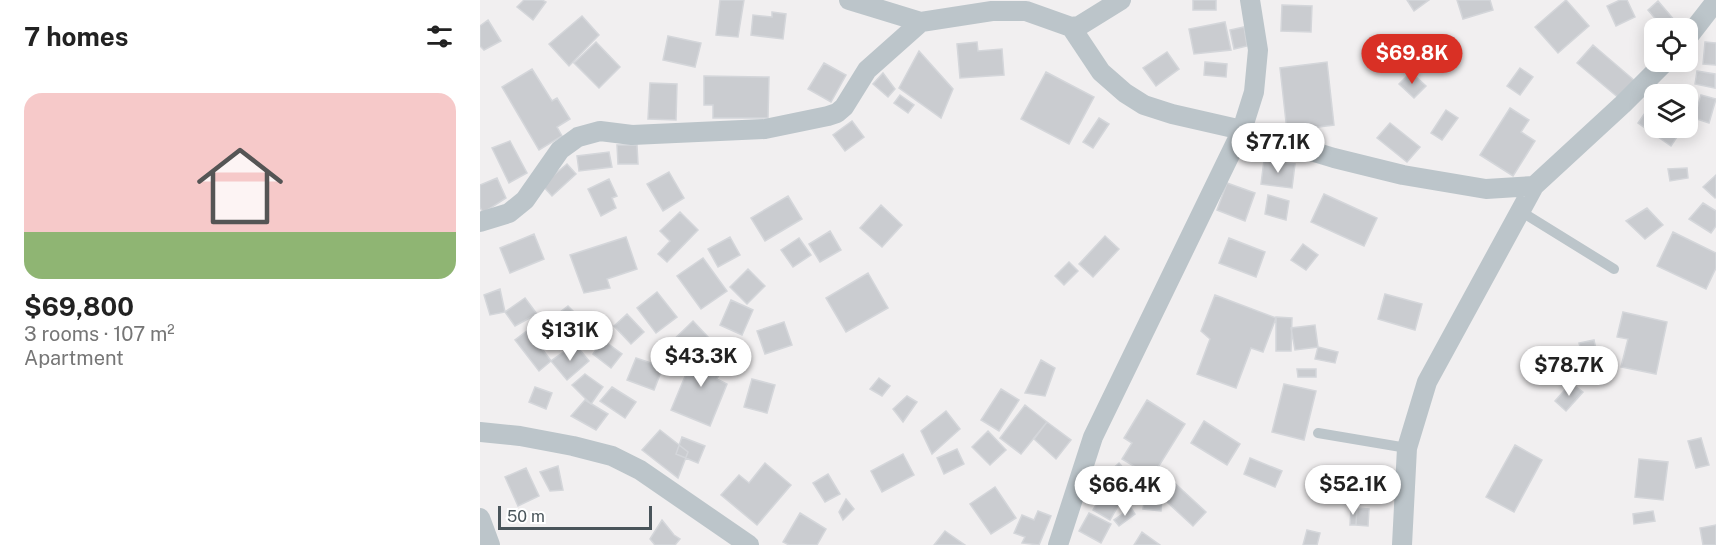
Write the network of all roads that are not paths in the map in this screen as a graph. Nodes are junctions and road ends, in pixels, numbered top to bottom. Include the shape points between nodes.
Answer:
1 (849, 0) edge
2 (1121, 0) edge
3 (1250, 0) edge
4 (1716, 1) edge
5 (921, 22) junction
6 (1698, 24) edge
7 (1071, 27) junction
8 (1655, 72) edge
9 (1242, 130) junction
10 (1534, 186) junction
11 (1520, 211) junction
12 (480, 222) edge
13 (1614, 270) dead end
14 (480, 432) edge
15 (1318, 434) dead end
16 (1407, 448) junction
17 (480, 518) edge
18 (490, 545) edge
19 (749, 545) edge
20 (1058, 545) edge
21 (1402, 545) edge

1 - 5 street
2 - 7 street
3 - 9 street via 1258,50 1254,92
4 - 6 street
5 - 7 street via 992,11 1026,11
5 - 12 street via 867,70 837,113 765,129 632,135 600,131 578,137 560,150 525,200 509,213
7 - 9 street via 1101,72 1144,105
8 - 10 street
9 - 10 street via 1403,175 1486,189
9 - 20 street via 1093,437
10 - 11 street
11 - 13 lane
11 - 16 street via 1427,382
14 - 19 street via 520,435 612,456 640,470
15 - 16 lane
16 - 21 street
17 - 18 street

